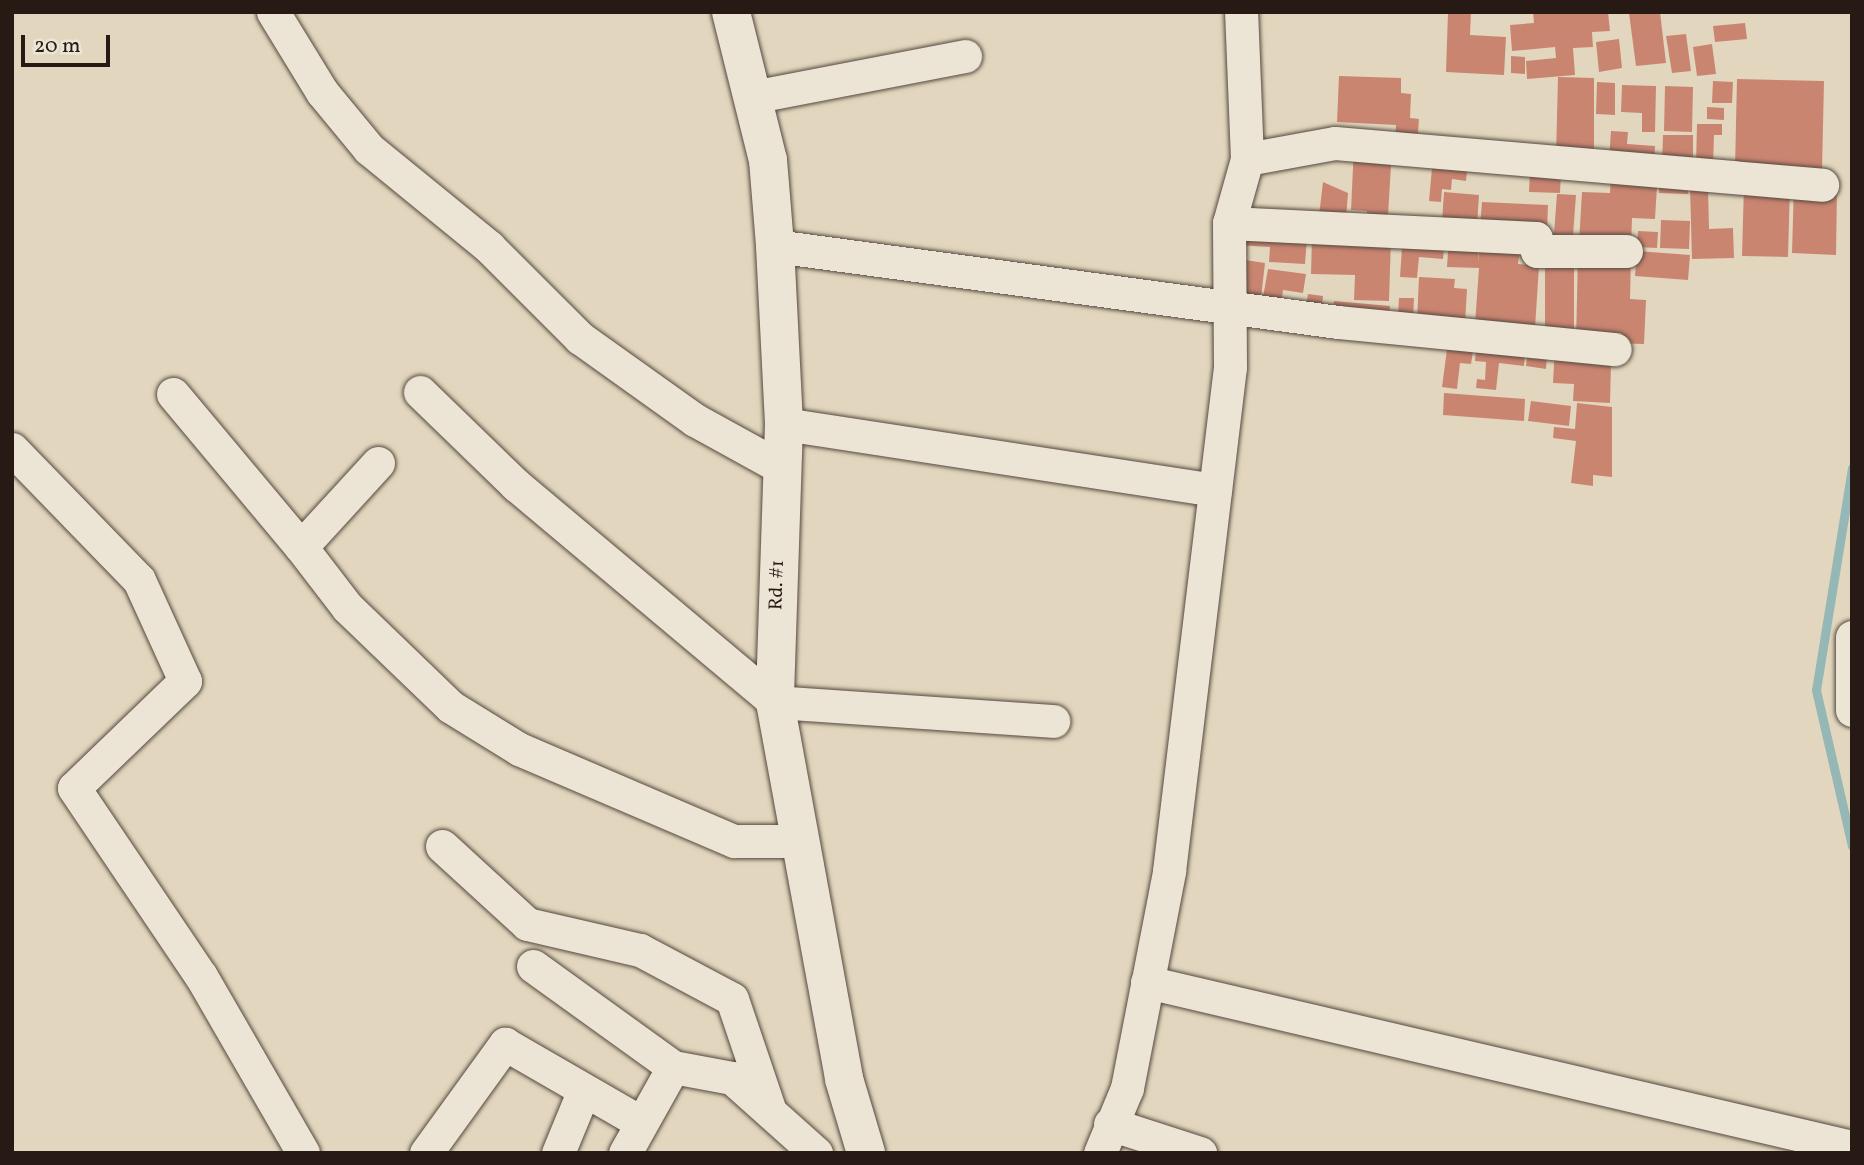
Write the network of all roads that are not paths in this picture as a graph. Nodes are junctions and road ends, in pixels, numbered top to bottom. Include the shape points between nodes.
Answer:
1 (273, 12) edge
2 (730, 12) edge
3 (1241, 12) edge
4 (965, 56) dead end
5 (752, 97) junction
6 (1247, 159) junction
7 (1822, 185) dead end
8 (1229, 223) junction
9 (775, 246) junction
10 (1626, 251) dead end
11 (1232, 308) junction
12 (1615, 349) dead end
13 (421, 392) dead end
14 (173, 394) dead end
15 (784, 424) junction
16 (12, 449) edge
17 (378, 463) dead end
18 (782, 468) junction
19 (1215, 490) junction
20 (301, 547) junction
21 (1852, 637) edge
22 (775, 702) junction
23 (1852, 710) edge
24 (1053, 721) dead end
25 (797, 841) junction
26 (442, 846) dead end
27 (533, 966) dead end
28 (1147, 982) junction
29 (673, 1067) junction
30 (584, 1090) junction
31 (769, 1108) junction
32 (640, 1122) junction
33 (1105, 1139) edge
34 (1852, 1147) edge
35 (303, 1153) edge
36 (426, 1153) edge
37 (558, 1153) edge
38 (625, 1153) edge
39 (816, 1153) edge
40 (866, 1153) edge
41 (1200, 1153) edge

1 - 18 street via 322,92 369,149 489,247 580,338 695,420
2 - 5 main road, Rd. #1
3 - 6 street
4 - 5 street
5 - 9 main road, Rd. #1 via 768,160
6 - 7 street via 1335,143
6 - 8 street
8 - 10 street via 1536,238 1537,251
8 - 11 street
9 - 11 street
9 - 15 main road, Rd. #1
11 - 12 street
11 - 19 street
13 - 22 street via 516,485
14 - 20 street
15 - 18 main road, Rd. #1
15 - 19 street
16 - 35 street via 139,580 185,681 74,788 201,975
17 - 20 street
18 - 22 main road, Rd. #1
19 - 28 street via 1169,871
20 - 25 street via 347,607 451,708 519,749 734,841
21 - 23 street
22 - 24 street
22 - 25 main road, Rd. #1
25 - 40 main road, Rd. #1 via 844,1079
26 - 31 street via 527,924 640,950 732,999
27 - 29 street
28 - 33 street via 1127,1088
28 - 34 street
29 - 31 street via 732,1078
29 - 32 street
30 - 32 street
30 - 36 street via 505,1044
30 - 37 street
31 - 39 street
32 - 38 street
33 - 41 street

